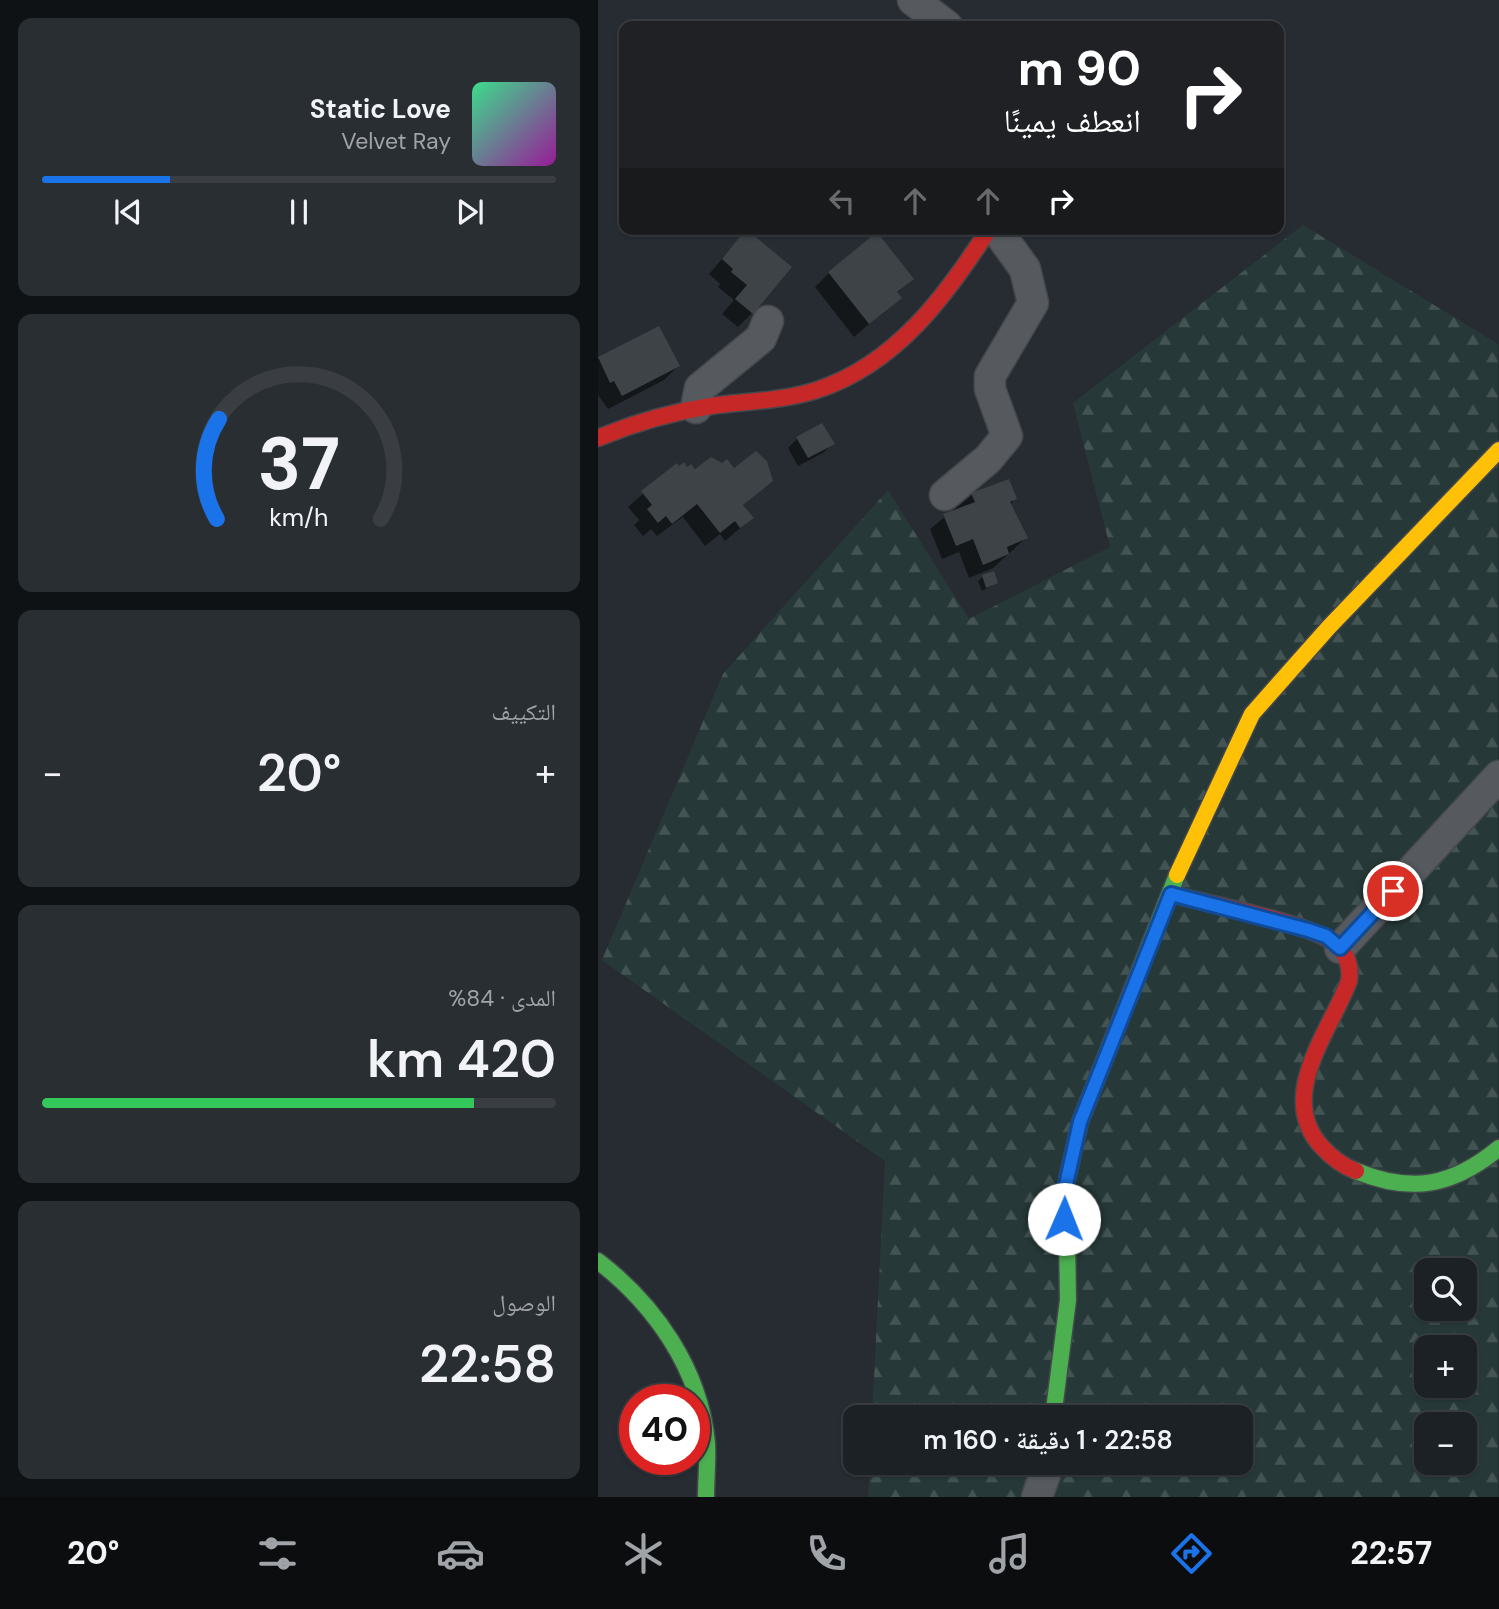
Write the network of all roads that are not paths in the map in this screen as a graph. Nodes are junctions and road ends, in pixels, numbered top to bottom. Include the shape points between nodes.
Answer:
1 (913, 0) edge
2 (940, 21) edge
3 (984, 235) edge
4 (1000, 235) edge
5 (768, 321) dead end
6 (696, 408) junction
7 (598, 438) edge
8 (1499, 450) edge
9 (945, 495) dead end
10 (1499, 776) edge
11 (1171, 894) junction
12 (1340, 948) junction
13 (1499, 1148) edge
14 (598, 1261) edge
15 (1055, 1405) edge
16 (1045, 1475) edge
17 (706, 1497) edge
18 (1037, 1497) edge

1 - 2 street
3 - 6 street via 946,295 872,363 817,390
4 - 9 street via 1025,269 1033,303 990,376 989,389 1007,436 988,459
5 - 6 street via 761,338 700,388
6 - 7 street
8 - 11 street via 1252,714 1186,852
10 - 12 street
11 - 12 street via 1308,930 1326,936
11 - 15 street via 1080,1122 1068,1167 1062,1202 1068,1300
12 - 13 street via 1349,962 1350,978 1317,1047 1304,1093 1312,1137 1363,1177 1384,1183 1445,1181 1472,1169
14 - 17 street via 646,1301 685,1367 706,1440
16 - 18 street

